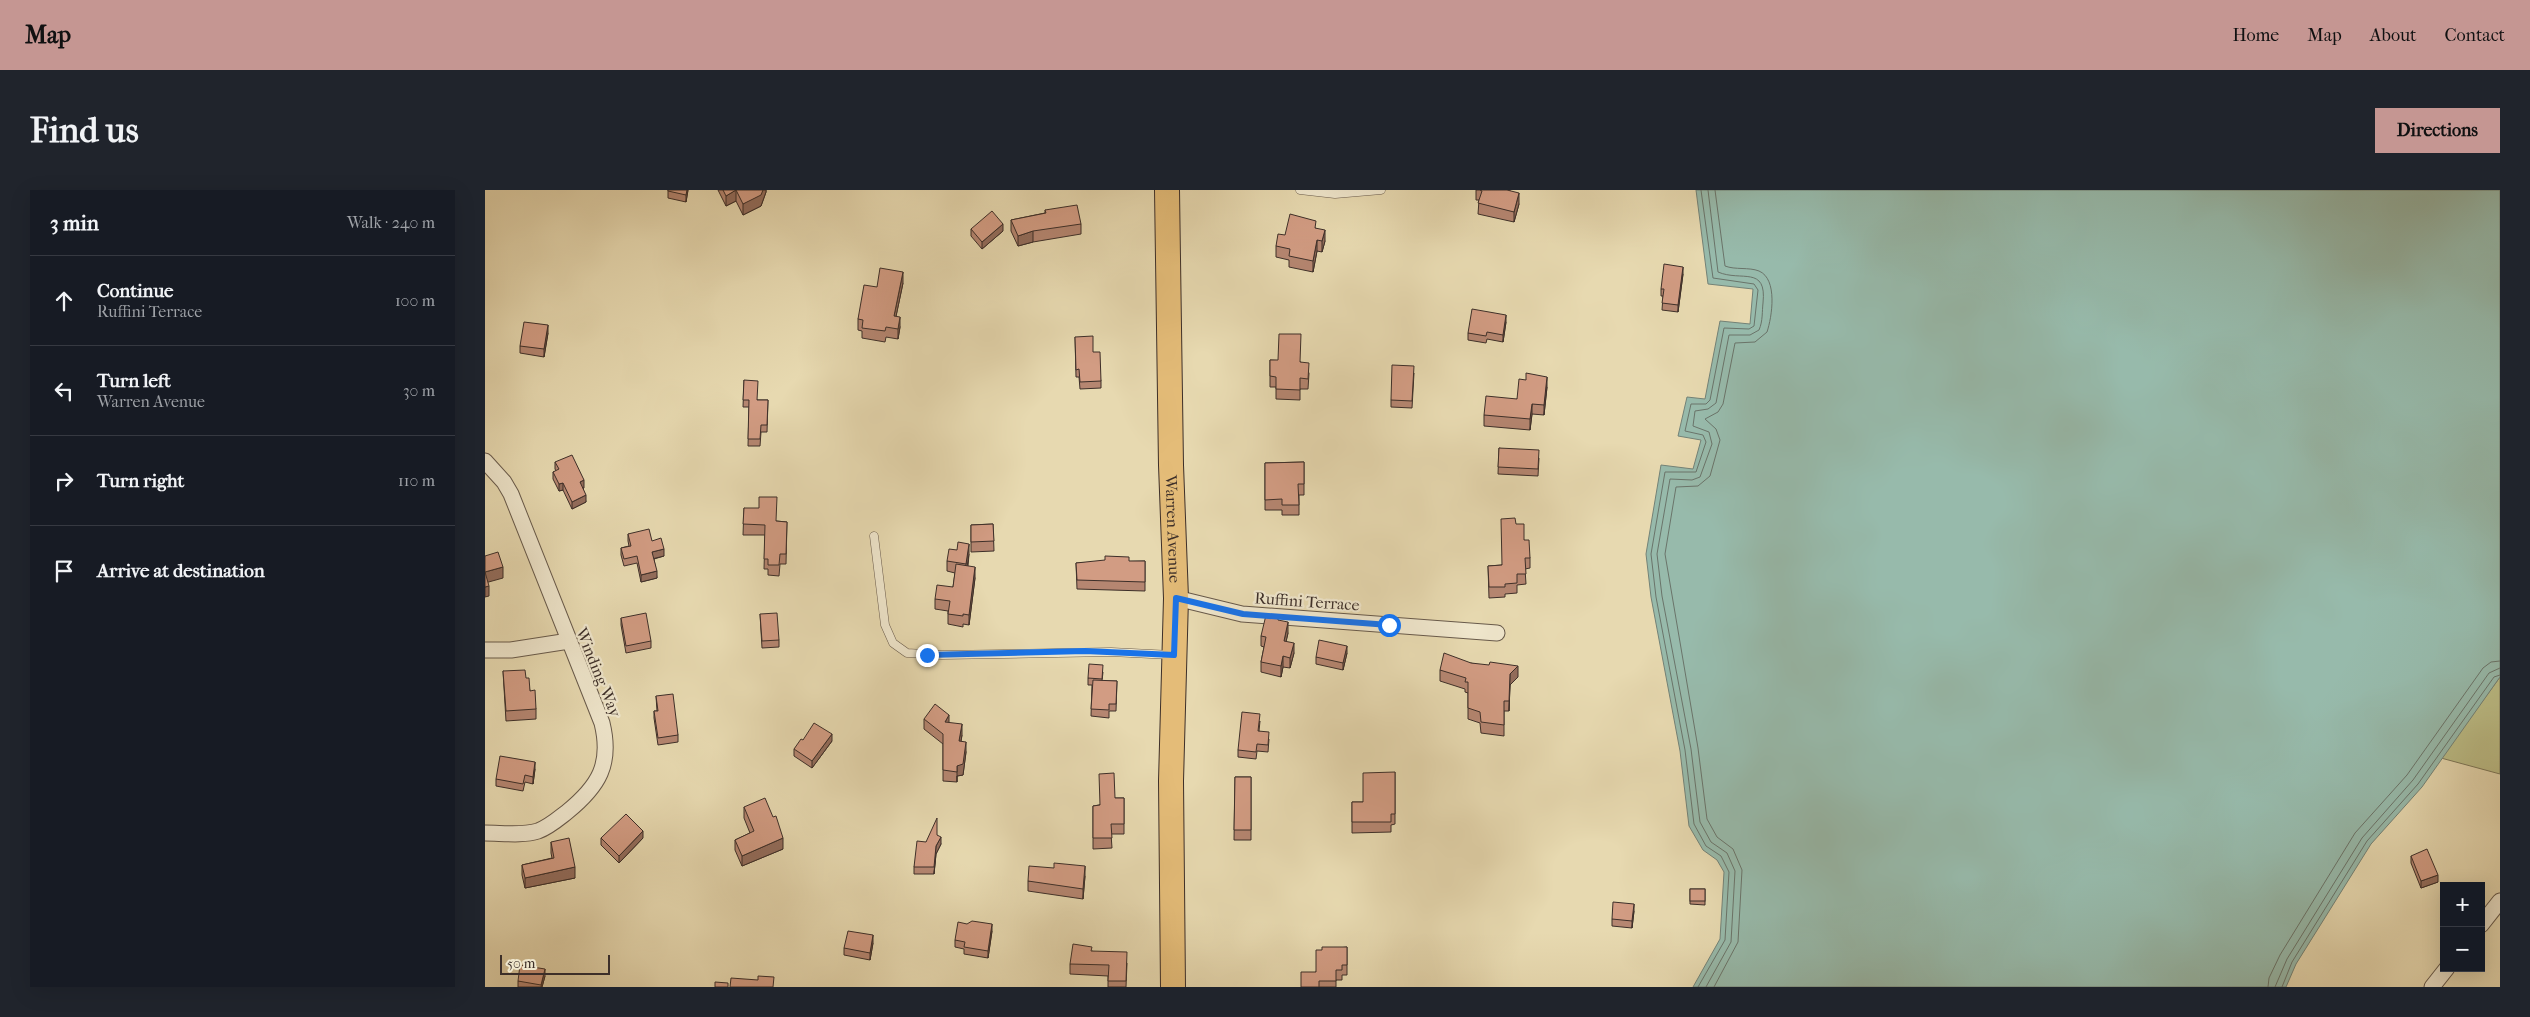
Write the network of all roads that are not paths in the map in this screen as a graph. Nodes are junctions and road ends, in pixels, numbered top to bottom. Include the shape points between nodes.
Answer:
1 (1167, 190) edge
2 (1300, 190) edge
3 (1381, 190) edge
4 (485, 461) edge
5 (875, 536) dead end
6 (1176, 598) junction
7 (1497, 633) dead end
8 (569, 641) junction
9 (485, 650) edge
10 (1174, 655) junction
11 (485, 833) edge
12 (2500, 901) edge
13 (2485, 919) edge
14 (2444, 972) edge
15 (1173, 987) edge
16 (2432, 987) edge

1 - 6 main road, Warren Avenue
2 - 3 lane via 1335,194
4 - 8 street, Winding Way via 511,494
5 - 10 lane via 885,625 893,643 907,653 942,656 1111,652
6 - 7 street, Ruffini Terrace via 1243,614
6 - 10 main road, Warren Avenue
8 - 9 street via 511,650
8 - 11 street, Winding Way via 602,723 605,754 601,773 584,798 549,826 527,833
10 - 15 main road, Warren Avenue via 1171,781
12 - 13 street
14 - 16 street

